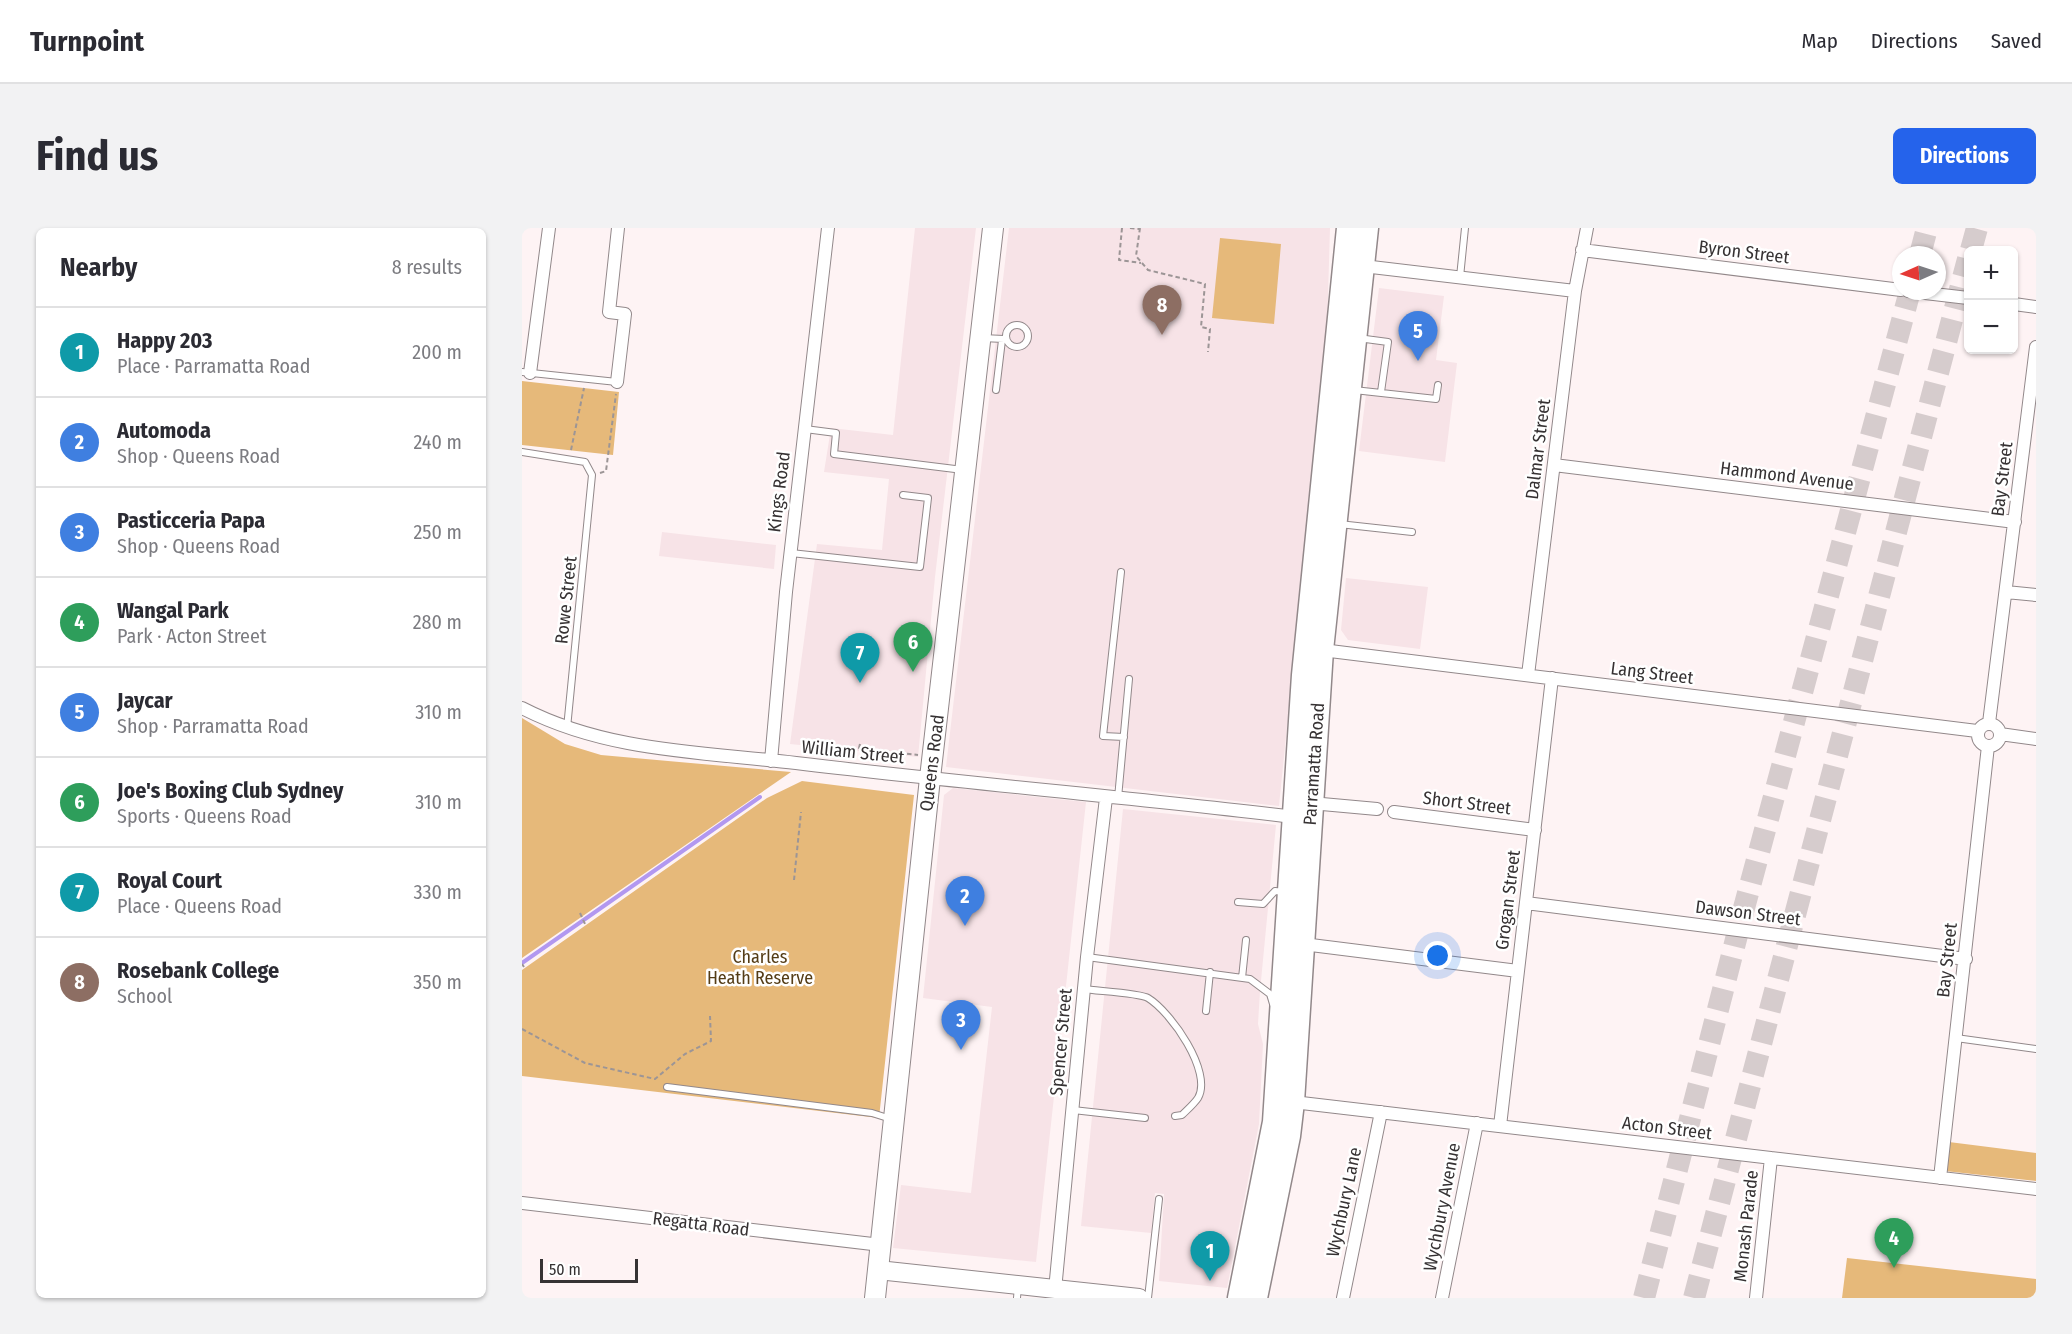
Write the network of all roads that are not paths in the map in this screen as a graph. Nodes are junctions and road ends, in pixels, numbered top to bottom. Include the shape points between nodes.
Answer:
1 (549, 228) edge
2 (618, 228) edge
3 (828, 228) edge
4 (993, 228) edge
5 (1348, 228) edge
6 (1367, 228) edge
7 (1465, 228) edge
8 (1587, 228) edge
9 (1582, 250) junction
10 (1363, 266) junction
11 (1460, 277) junction
12 (1892, 289) edge
13 (1575, 291) junction
14 (1946, 295) edge
15 (1964, 298) edge
16 (2018, 305) edge
17 (2036, 307) edge
18 (1356, 337) junction
19 (981, 338) junction
20 (2036, 347) edge
21 (526, 373) edge
22 (617, 382) joint
23 (1438, 385) dead end
24 (996, 390) dead end
25 (1350, 390) junction
26 (1381, 392) junction
27 (805, 429) junction
28 (522, 452) edge
29 (1554, 465) junction
30 (966, 470) junction
31 (903, 495) dead end
32 (2015, 522) junction
33 (1335, 523) junction
34 (1412, 532) dead end
35 (790, 552) junction
36 (1122, 572) dead end
37 (2006, 592) junction
38 (2036, 595) edge
39 (1322, 650) junction
40 (1528, 675) junction
41 (1552, 678) junction
42 (1129, 679) dead end
43 (522, 708) edge
44 (1989, 723) junction
45 (567, 728) junction
46 (1977, 732) junction
47 (2000, 734) junction
48 (1124, 737) junction
49 (2036, 739) edge
50 (1988, 746) junction
51 (771, 761) junction
52 (930, 778) junction
53 (1112, 798) junction
54 (1377, 809) dead end
55 (1302, 810) junction
56 (1394, 812) dead end
57 (1535, 830) junction
58 (1289, 892) junction
59 (1238, 902) dead end
60 (1526, 903) junction
61 (1246, 940) dead end
62 (1303, 944) junction
63 (1087, 957) junction
64 (1966, 958) junction
65 (1518, 971) junction
66 (1210, 972) junction
67 (1242, 978) junction
68 (1084, 989) junction
69 (1206, 1011) dead end
70 (1956, 1038) junction
71 (1280, 1045) junction
72 (2036, 1049) edge
73 (667, 1087) dead end
74 (1293, 1102) junction
75 (1073, 1110) junction
76 (1381, 1112) junction
77 (1175, 1116) dead end
78 (1145, 1118) dead end
79 (894, 1120) junction
80 (1477, 1124) junction
81 (1500, 1126) junction
82 (1772, 1158) junction
83 (1940, 1178) junction
84 (2036, 1189) edge
85 (1159, 1199) dead end
86 (522, 1203) edge
87 (881, 1245) junction
88 (878, 1270) junction
89 (1055, 1290) junction
90 (1021, 1292) edge
91 (1099, 1296) edge
92 (875, 1298) edge
93 (1139, 1298) edge
94 (1148, 1298) edge
95 (1239, 1298) edge
96 (1256, 1298) edge
97 (1343, 1298) edge
98 (1442, 1298) edge
99 (1756, 1298) edge

1 - 21 street
2 - 22 street via 609,312 625,314
3 - 27 street, Kings Road
4 - 19 main road, Queens Road
5 - 55 highway, Parramatta Road via 1309,601
6 - 10 highway, Parramatta Road
7 - 11 lane
8 - 9 street, Dalmar Street
9 - 12 street, Byron Street
9 - 13 street, Dalmar Street
10 - 11 street
10 - 18 highway, Parramatta Road
11 - 13 street
13 - 29 street, Dalmar Street
14 - 15 street
16 - 17 street
18 - 25 highway, Parramatta Road
18 - 26 lane via 1388,342
19 - 24 lane via 1004,338
19 - 30 main road, Queens Road
20 - 32 street, Bay Street
21 - 22 lane
23 - 26 lane via 1436,399
25 - 26 lane
25 - 33 highway, Parramatta Road
27 - 30 lane via 836,433 834,454
27 - 35 street, Kings Road
28 - 45 lane, Rowe Street via 585,462 592,476
29 - 32 street, Hammond Avenue
29 - 40 street, Dalmar Street
30 - 52 main road, Queens Road
31 - 35 lane via 928,498 920,567
32 - 37 street, Bay Street
33 - 34 lane
33 - 39 highway, Parramatta Road
35 - 51 street, Kings Road
36 - 48 lane via 1103,736
37 - 38 street
37 - 44 street, Bay Street
39 - 40 street, Lang Street
39 - 55 highway, Parramatta Road
40 - 41 street, Lang Street
41 - 46 street, Lang Street
41 - 57 street, Grogan Street
42 - 48 lane
43 - 45 street, William Street
44 - 46 street
44 - 47 street via 1996,725
45 - 51 street, William Street via 613,742
46 - 50 street via 1981,743
47 - 49 street
47 - 50 street via 1998,742
48 - 53 lane
50 - 64 street, Bay Street
51 - 52 street, William Street
52 - 53 street, William Street
52 - 79 main road, Queens Road
53 - 55 street, William Street
53 - 63 street, Spencer Street
54 - 55 street
55 - 58 highway, Parramatta Road
55 - 62 highway, Parramatta Road
56 - 57 street, Short Street
57 - 60 street, Grogan Street
58 - 59 lane via 1275,891 1263,904
58 - 71 highway, Parramatta Road
60 - 64 street, Dawson Street
60 - 65 street, Grogan Street
61 - 67 lane
62 - 65 street
62 - 74 highway, Parramatta Road
63 - 66 lane
63 - 68 street, Spencer Street
64 - 70 street, Bay Street
65 - 81 street, Grogan Street
66 - 67 lane
66 - 69 lane
67 - 71 lane via 1260,985 1273,1000
68 - 75 street, Spencer Street
68 - 77 lane via 1148,998 1191,1049 1202,1079 1199,1097 1182,1115
70 - 72 lane
70 - 83 street, Bay Street
71 - 95 highway, Parramatta Road via 1274,1122
73 - 79 lane via 872,1113
74 - 76 street, Acton Street
74 - 96 highway, Parramatta Road
75 - 78 lane
75 - 89 street, Spencer Street
76 - 80 street, Acton Street
76 - 97 street, Wychbury Lane
79 - 87 main road, Queens Road
80 - 81 street, Acton Street
80 - 98 street, Wychbury Avenue
81 - 82 street, Acton Street
82 - 83 street, Acton Street
82 - 99 street, Monash Parade
83 - 84 street, Acton Street
85 - 94 lane
86 - 87 street, Regatta Road
87 - 88 main road, Queens Road
88 - 90 street
88 - 92 main road, Queens Road
89 - 90 street
89 - 91 street
91 - 93 street

